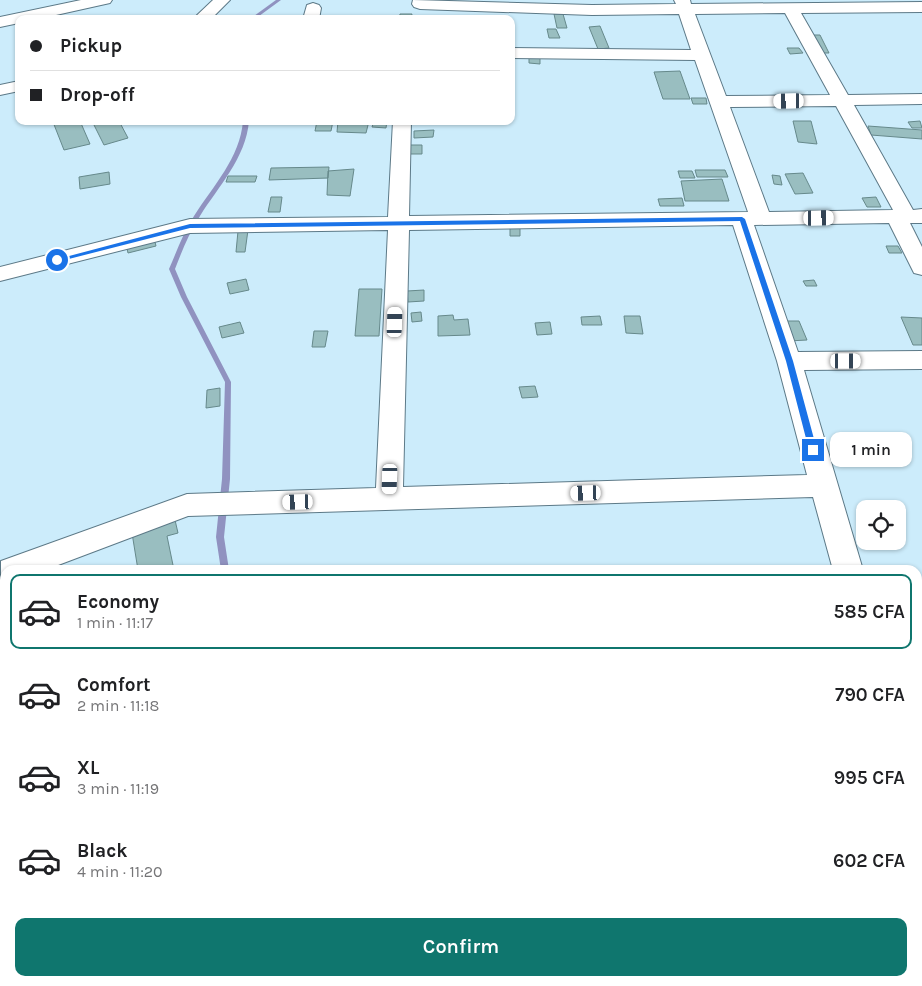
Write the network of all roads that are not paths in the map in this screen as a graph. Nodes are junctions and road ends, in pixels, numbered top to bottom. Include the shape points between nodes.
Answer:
1 (104, 0) edge
2 (222, 0) edge
3 (590, 5) edge
4 (683, 5) edge
5 (791, 5) edge
6 (922, 7) edge
7 (425, 8) edge
8 (33, 15) edge
9 (205, 15) edge
10 (15, 19) edge
11 (0, 22) edge
12 (515, 53) edge
13 (702, 55) junction
14 (15, 87) edge
15 (0, 90) edge
16 (842, 100) junction
17 (922, 100) edge
18 (719, 102) junction
19 (402, 125) edge
20 (908, 217) edge
21 (752, 219) junction
22 (398, 224) junction
23 (922, 268) edge
24 (0, 274) edge
25 (922, 360) edge
26 (789, 361) junction
27 (823, 486) junction
28 (390, 499) junction
29 (25, 565) edge
30 (847, 565) edge

1 - 8 street
2 - 9 street
3 - 4 street
3 - 7 street
4 - 5 street
4 - 13 street
5 - 6 street
5 - 16 street
10 - 11 street
12 - 13 street
13 - 18 street
14 - 15 street
16 - 17 street
16 - 18 street
16 - 20 street
18 - 21 street
19 - 22 street
20 - 21 street
20 - 23 street
21 - 22 street
21 - 26 street
22 - 24 street via 190,226
22 - 28 street
25 - 26 street
26 - 27 street
27 - 28 street
27 - 30 street
28 - 29 street via 187,505

